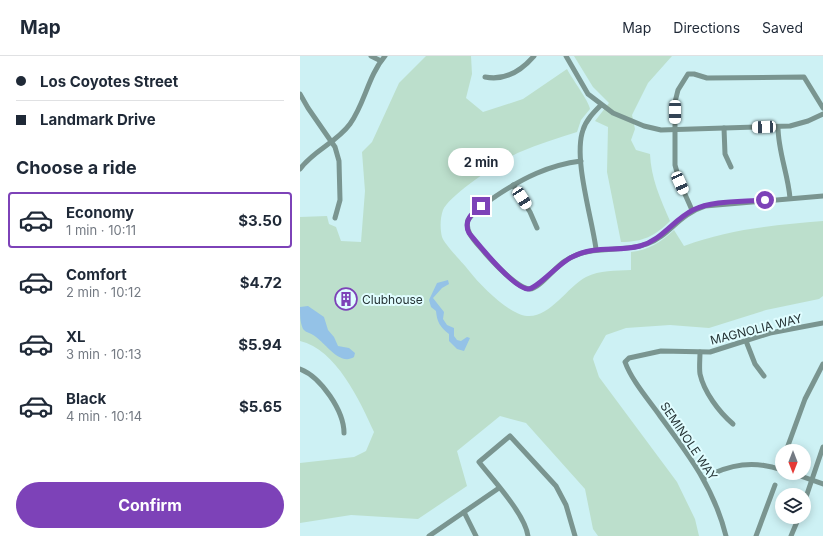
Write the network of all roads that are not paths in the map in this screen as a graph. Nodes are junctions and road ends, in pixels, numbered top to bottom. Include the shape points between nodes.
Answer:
1 (371, 56) edge
2 (385, 56) edge
3 (534, 56) edge
4 (566, 56) edge
5 (381, 61) junction
6 (485, 77) dead end
7 (300, 94) edge
8 (601, 105) junction
9 (823, 108) edge
10 (823, 114) edge
11 (778, 127) junction
12 (724, 128) junction
13 (675, 130) junction
14 (332, 142) junction
15 (582, 161) junction
16 (731, 167) dead end
17 (300, 169) edge
18 (513, 185) junction
19 (823, 196) edge
20 (790, 198) junction
21 (692, 210) junction
22 (335, 218) dead end
23 (537, 228) dead end
24 (596, 249) junction
25 (823, 323) edge
26 (746, 341) junction
27 (700, 352) junction
28 (625, 362) joint
29 (823, 364) edge
30 (300, 369) edge
31 (764, 376) dead end
32 (733, 424) dead end
33 (344, 434) dead end
34 (789, 444) edge
35 (823, 447) edge
36 (775, 466) edge
37 (704, 478) junction
38 (812, 480) junction
39 (823, 484) edge
40 (775, 485) dead end
41 (499, 488) junction
42 (809, 488) edge
43 (464, 512) junction
44 (796, 524) edge
45 (430, 536) edge
46 (476, 536) edge
47 (528, 536) edge
48 (575, 536) edge
49 (726, 536) edge
50 (756, 536) edge
51 (791, 536) edge

1 - 5 street
2 - 5 street
3 - 6 street via 525,66 512,74 498,78
4 - 8 street via 588,94
5 - 14 street via 354,119
7 - 14 street
8 - 13 street via 623,118 644,126
8 - 15 street via 583,129 580,141
9 - 13 street via 804,77 707,78 688,74 678,90 675,102
10 - 11 street via 799,124
11 - 12 street
11 - 20 street via 779,148 786,170
12 - 13 street
12 - 16 street via 725,154
13 - 21 street via 676,170
14 - 17 street via 314,154
14 - 22 street via 338,156 340,184 340,205
15 - 18 street via 546,169
15 - 24 street via 586,201
18 - 23 street
18 - 24 street via 477,210 469,218 467,225 469,233 497,266 522,286 530,289 537,286 565,260
19 - 20 street
20 - 21 street via 718,204
21 - 24 street via 656,240 647,244 630,248
25 - 26 street, MAGNOLIA WAY via 770,333
26 - 27 street, MAGNOLIA WAY via 715,351
26 - 31 street via 755,364
27 - 28 street, MAGNOLIA WAY via 653,352 629,358
27 - 32 street via 700,371 704,386 718,408
28 - 37 street, SEMINOLE WAY
29 - 34 street via 805,399
30 - 33 street via 325,389 343,421
35 - 38 street
36 - 37 street via 736,464
37 - 49 street, SEMINOLE WAY via 719,510
38 - 39 street
38 - 42 street
40 - 50 street
41 - 43 street
41 - 47 street via 523,521
41 - 48 street via 479,462 510,436 556,486 566,505
43 - 45 street
43 - 46 street
44 - 51 street

